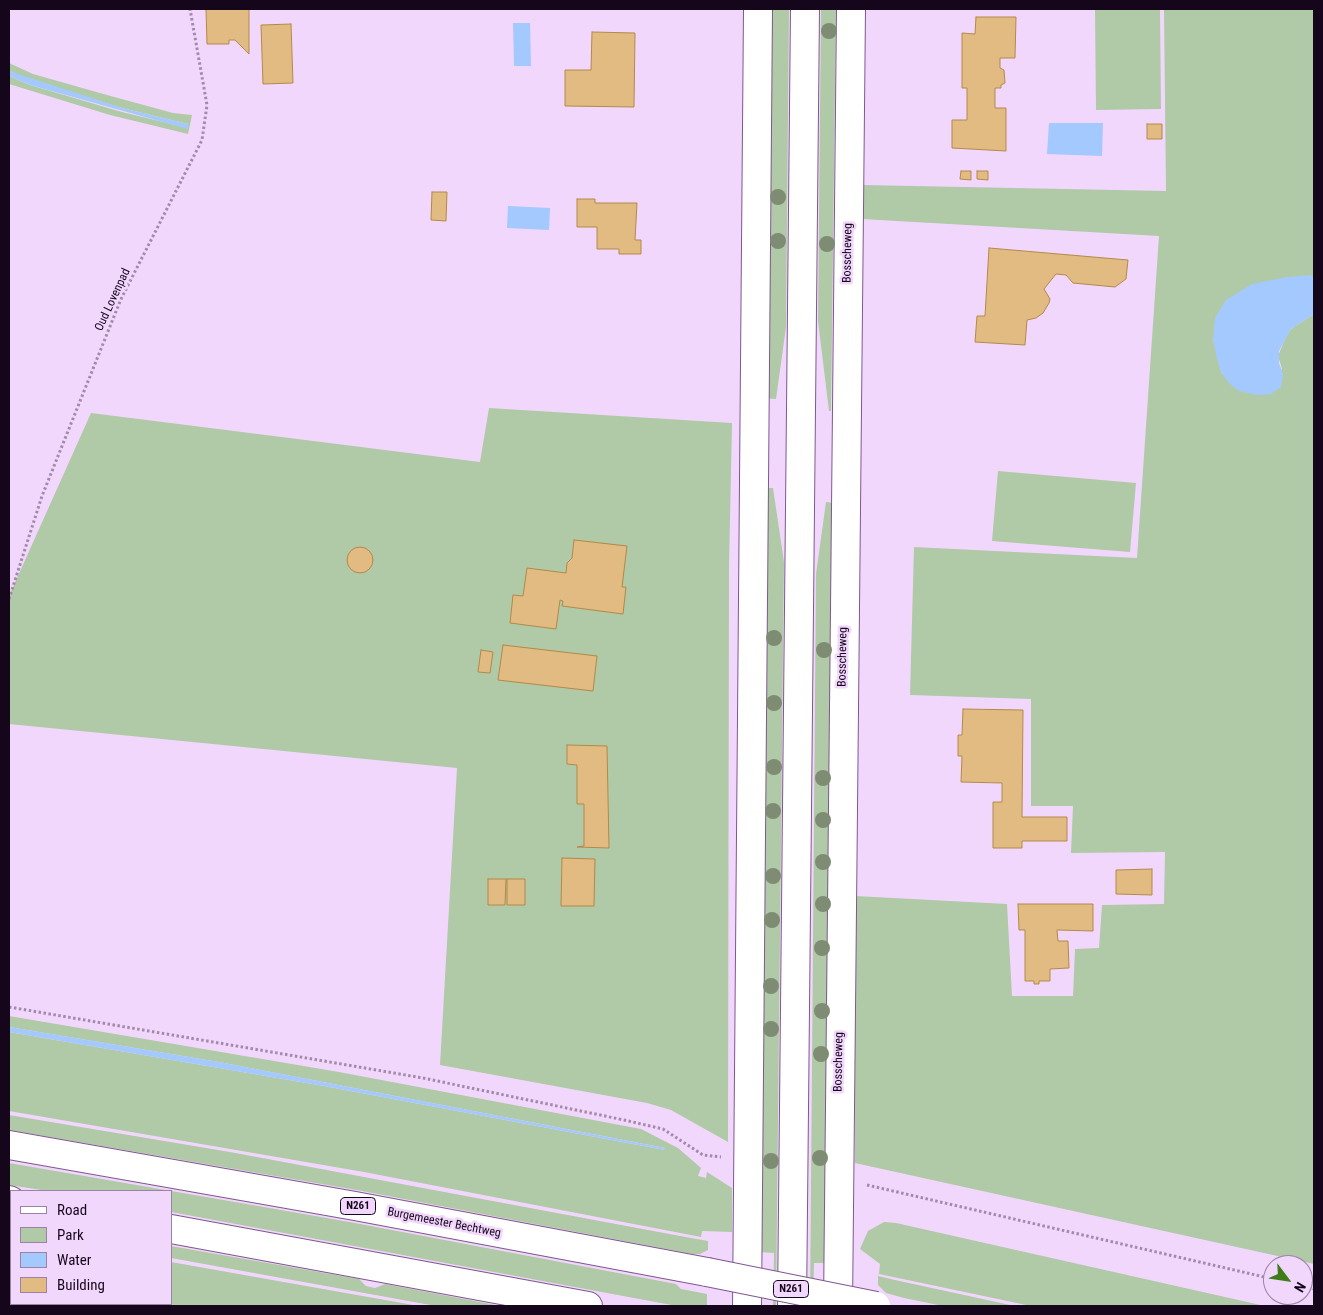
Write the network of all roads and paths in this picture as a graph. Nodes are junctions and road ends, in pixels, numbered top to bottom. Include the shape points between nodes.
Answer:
1 (190, 9) edge
2 (758, 9) edge
3 (805, 9) edge
4 (851, 9) edge
5 (9, 599) edge
6 (9, 1007) edge
7 (9, 1145) edge
8 (748, 1162) junction
9 (838, 1178) junction
10 (172, 1229) edge
11 (1263, 1277) edge
12 (588, 1306) edge
13 (747, 1306) edge
14 (792, 1306) edge
15 (838, 1306) edge
16 (877, 1306) edge

1 - 5 path, Oud Lovenpad via 207,105 202,140 121,299 42,496
2 - 8 main road
3 - 14 main road
4 - 9 main road, Bosscheweg
6 - 8 path via 423,1078 605,1116 663,1129 703,1155
7 - 16 main road, Burgemeester Bechtweg / N261, bridge via 355,1206
8 - 13 main road
9 - 11 path
9 - 15 main road, Bosscheweg
10 - 12 main road

